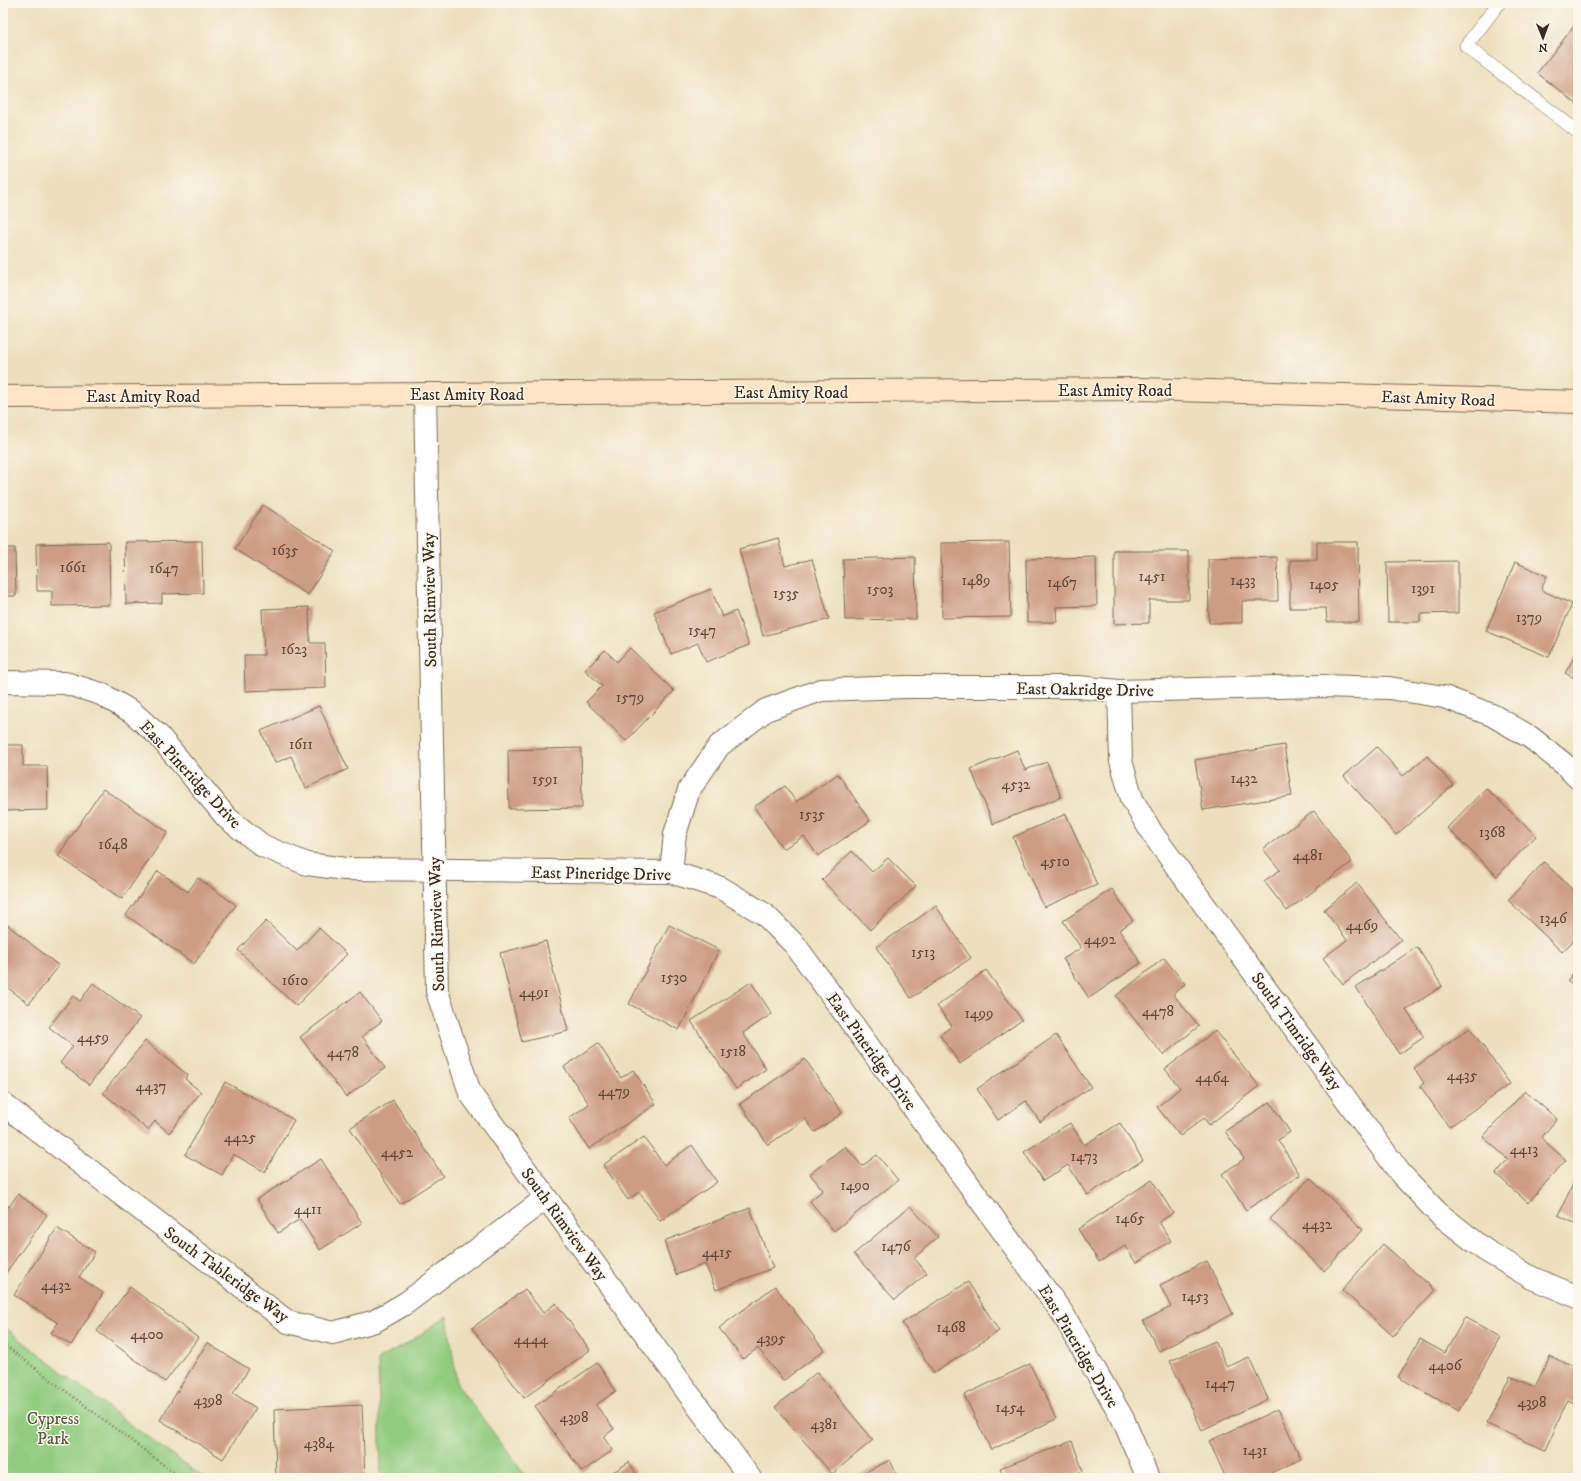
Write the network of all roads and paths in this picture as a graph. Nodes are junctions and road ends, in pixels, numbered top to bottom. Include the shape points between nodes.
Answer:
1 (1499, 3) edge
2 (1578, 132) edge
3 (425, 394) junction
4 (3, 397) edge
5 (1578, 402) edge
6 (3, 682) edge
7 (1119, 691) junction
8 (1578, 778) edge
9 (434, 871) junction
10 (671, 872) junction
11 (3, 1104) edge
12 (546, 1198) junction
13 (1578, 1297) edge
14 (3, 1344) edge
15 (181, 1478) edge
16 (750, 1478) edge
17 (1148, 1478) edge

1 - 2 lane via 1466,46
3 - 4 street, East Amity Road
3 - 5 street, East Amity Road via 1140,389
3 - 9 street, South Rimview Way
6 - 9 street, East Pineridge Drive via 65,683 101,694 132,712 159,736 228,818 263,846 307,864 345,869
7 - 8 street, East Oakridge Drive via 1320,686 1389,688 1444,697 1492,715 1530,736
7 - 10 street, East Oakridge Drive via 1078,687 906,687 821,690 766,710 719,746 689,790 675,834
7 - 13 street, South Timridge Way via 1121,761 1136,806 1152,833 1400,1173 1438,1213 1485,1250 1532,1278
9 - 10 street, East Pineridge Drive
9 - 12 street, South Rimview Way via 437,991 470,1093
10 - 17 street, East Pineridge Drive via 721,888 733,895 764,914 795,945 1064,1314 1123,1419
11 - 12 street, South Tableridge Way via 288,1322 333,1332 375,1321 406,1302
12 - 16 street, South Rimview Way
14 - 15 path

